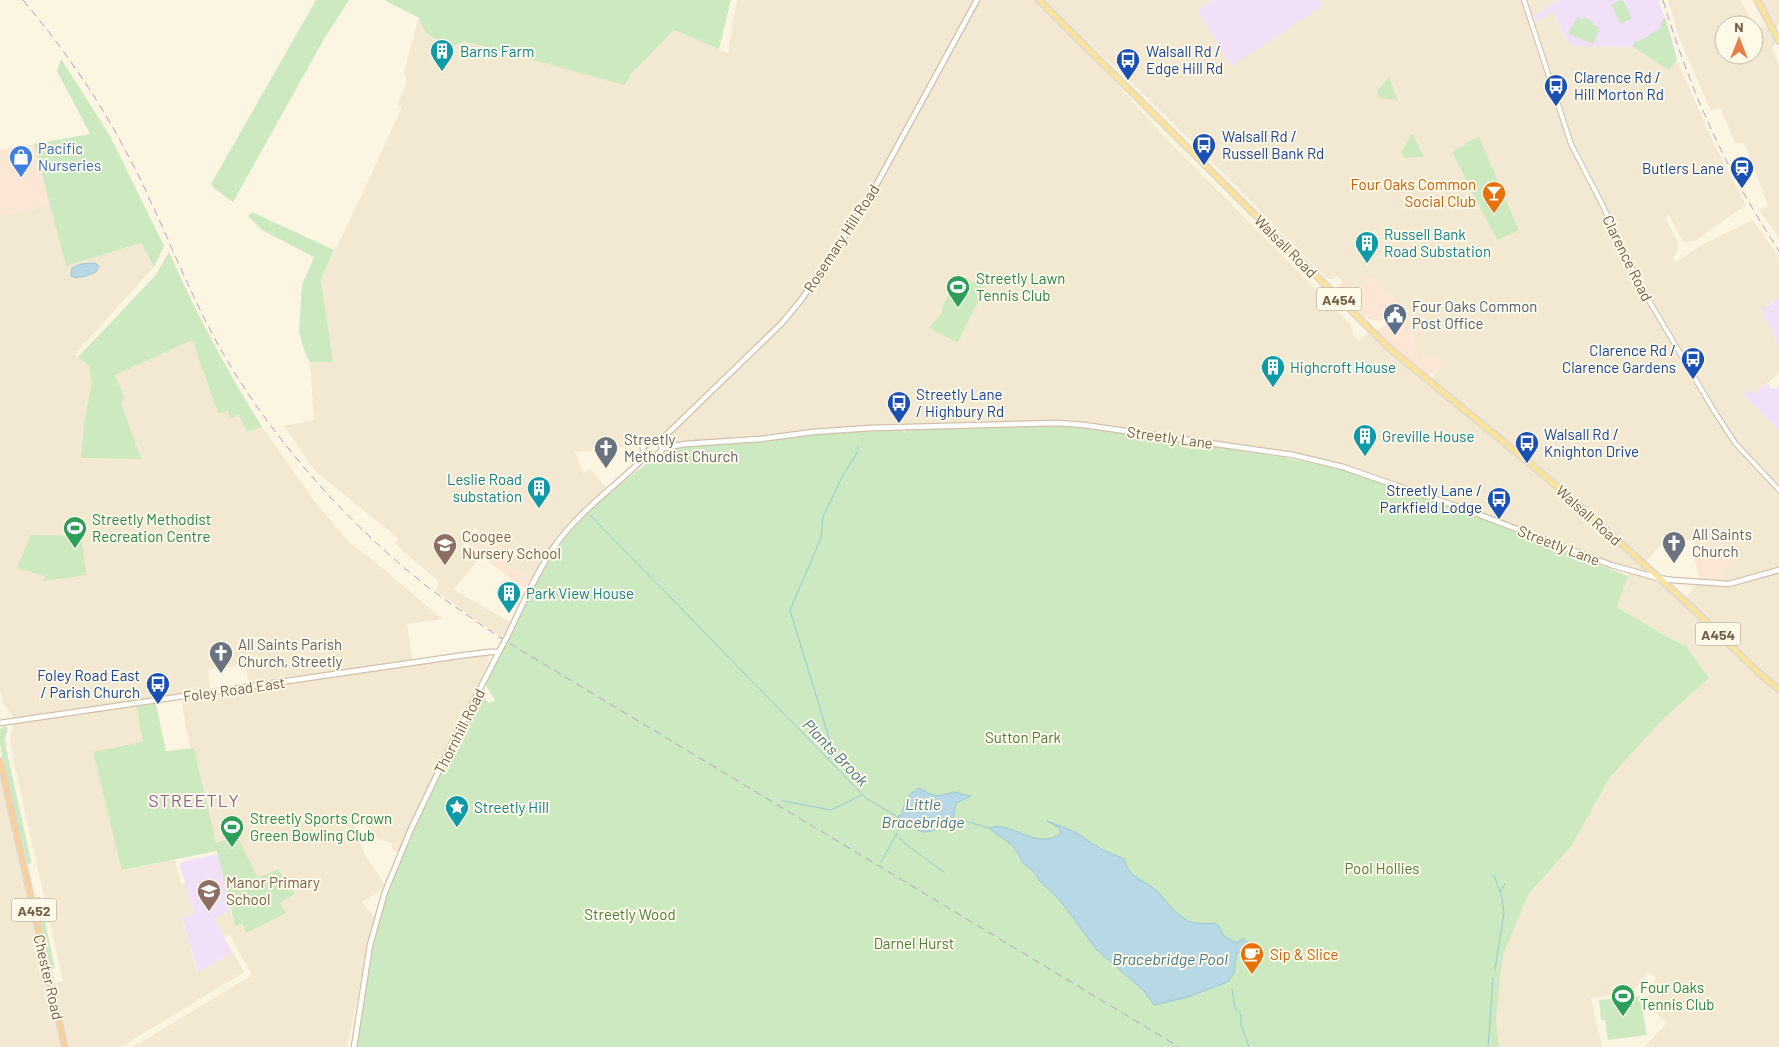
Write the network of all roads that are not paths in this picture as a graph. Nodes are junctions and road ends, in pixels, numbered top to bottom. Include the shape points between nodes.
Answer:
1 (977, 0) edge
2 (1039, 0) edge
3 (1524, 0) edge
4 (1757, 0) edge
5 (1779, 41) edge
6 (659, 442) junction
7 (663, 448) junction
8 (646, 456) junction
9 (1779, 490) edge
10 (1779, 570) edge
11 (1647, 572) junction
12 (1658, 578) junction
13 (1672, 580) junction
14 (1668, 586) junction
15 (499, 652) junction
16 (1779, 689) edge
17 (0, 723) edge
18 (0, 761) edge
19 (65, 1047) edge
20 (354, 1047) edge

1 - 6 main road, Rosemary Hill Road via 874,189 801,300 782,323
2 - 11 main road, Walsall Road / A454 via 1389,348 1533,466
3 - 9 street, Clarence Road via 1571,144 1641,286 1735,443
4 - 5 main road
6 - 7 main road
6 - 8 main road via 644,445
7 - 8 main road via 658,454
7 - 11 main road, Streetly Lane via 871,428 1058,424 1100,427 1293,455 1343,467 1612,565
8 - 15 main road, Thornhill Road, bridge via 589,508 554,546
10 - 13 main road via 1729,584
11 - 12 main road, Walsall Road / A454
12 - 13 main road
12 - 14 main road, A454
13 - 14 main road
14 - 16 main road, A454
15 - 17 main road, Foley Road East
15 - 20 main road, Thornhill Road via 411,829 378,910
18 - 19 highway, Chester Road / A452

